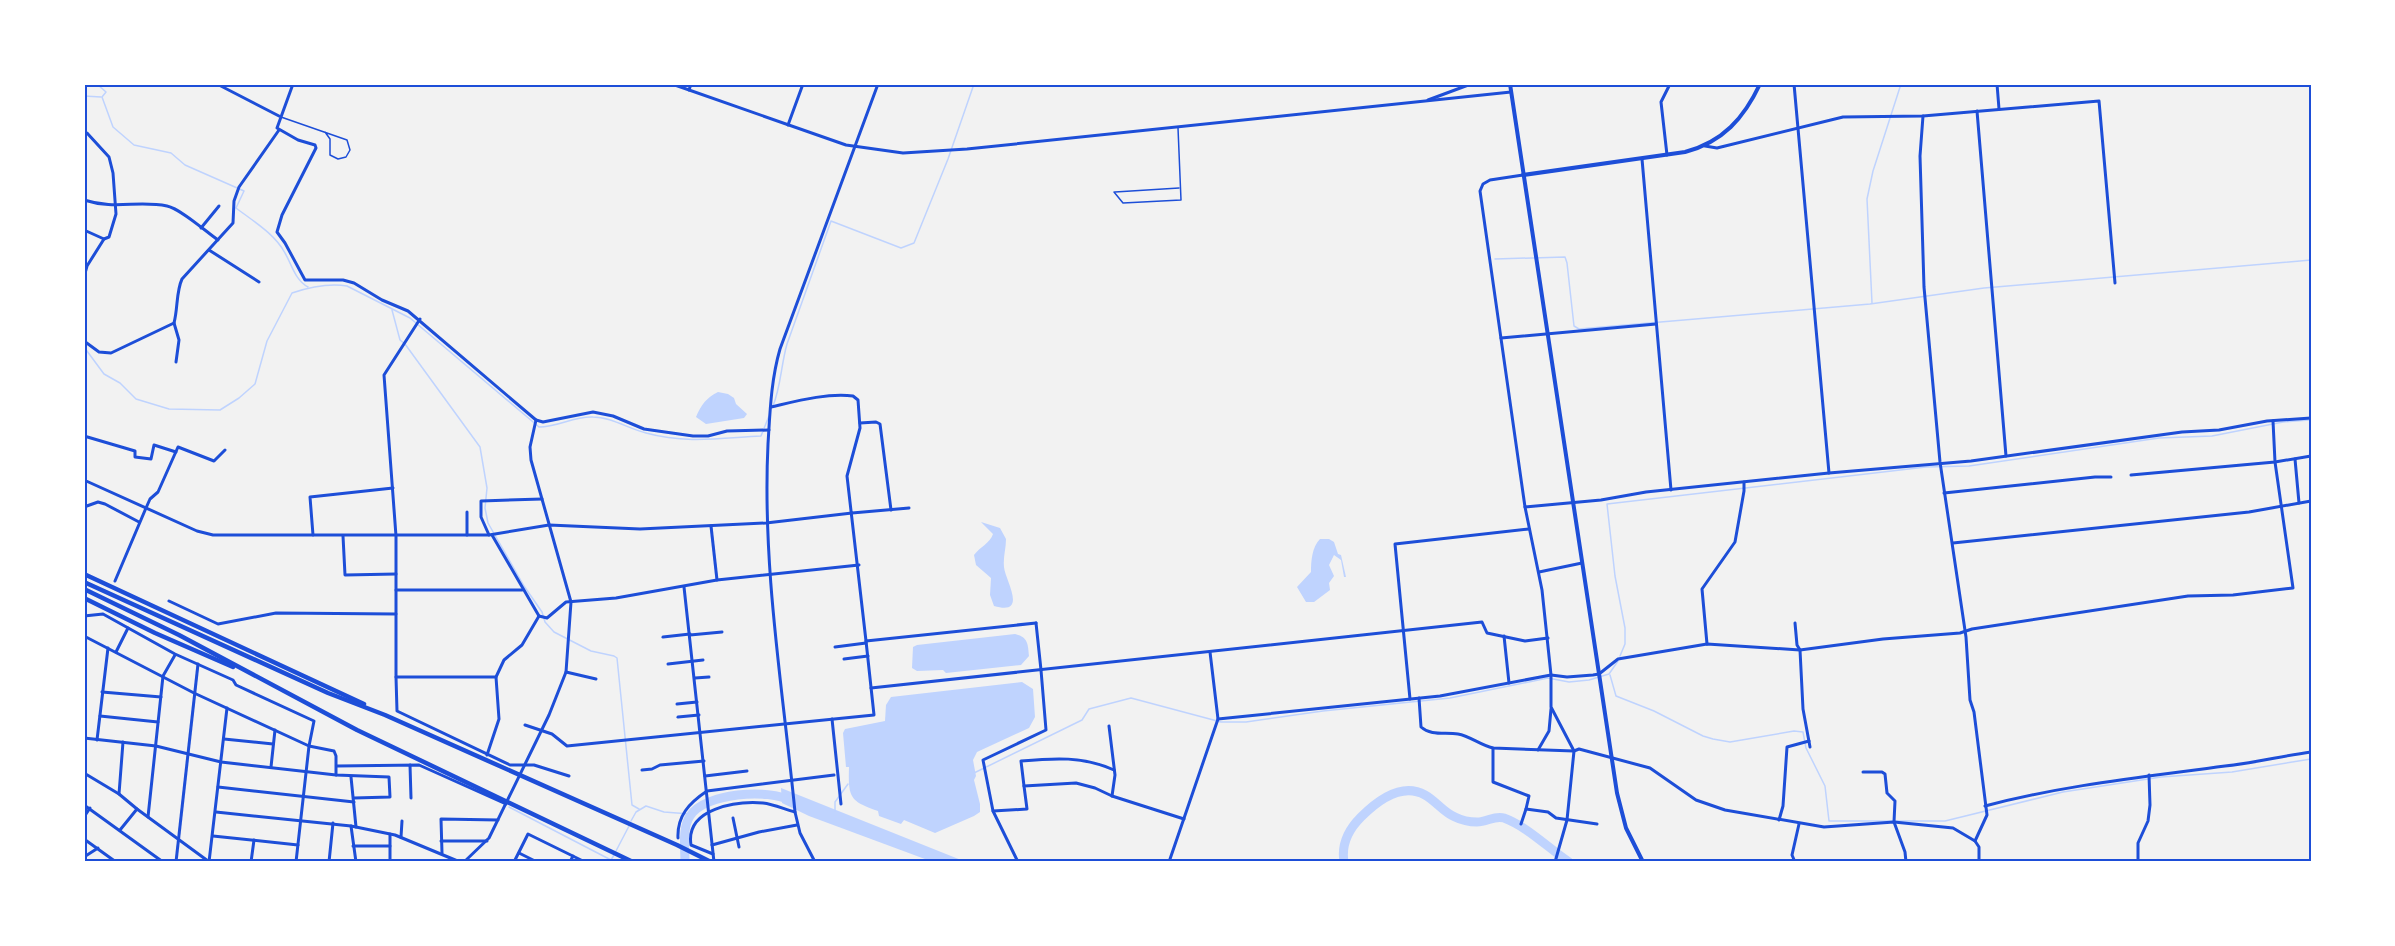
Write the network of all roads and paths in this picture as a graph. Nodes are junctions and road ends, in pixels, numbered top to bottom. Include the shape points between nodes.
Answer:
1 (217, 84) edge
2 (292, 84) edge
3 (672, 84) edge
4 (692, 84) edge
5 (803, 84) edge
6 (878, 84) edge
7 (1471, 84) edge
8 (1510, 84) edge
9 (1670, 84) edge
10 (1760, 84) edge
11 (1794, 84) edge
12 (1997, 84) edge
13 (689, 90) junction
14 (1511, 92) junction
15 (1427, 100) junction
16 (1999, 109) junction
17 (1977, 111) junction
18 (280, 116) junction
19 (1923, 116) junction
20 (787, 126) junction
21 (1178, 126) junction
22 (1798, 128) junction
23 (279, 130) junction
24 (325, 132) junction
25 (84, 133) edge
26 (1705, 146) junction
27 (855, 147) junction
28 (1667, 155) junction
29 (1642, 159) junction
30 (1523, 175) junction
31 (1181, 188) junction
32 (84, 200) edge
33 (116, 206) junction
34 (219, 206) dead end
35 (201, 228) junction
36 (84, 230) edge
37 (104, 239) junction
38 (219, 240) junction
39 (209, 250) junction
40 (84, 277) edge
41 (259, 282) dead end
42 (2115, 283) dead end
43 (419, 320) junction
44 (174, 322) junction
45 (1656, 324) junction
46 (1548, 333) junction
47 (1502, 338) junction
48 (84, 341) edge
49 (176, 362) dead end
50 (771, 407) junction
51 (2311, 418) edge
52 (536, 420) junction
53 (2273, 421) junction
54 (860, 423) junction
55 (769, 430) junction
56 (84, 436) edge
57 (225, 450) dead end
58 (176, 452) junction
59 (2006, 456) junction
60 (2311, 456) edge
61 (2295, 459) junction
62 (1940, 462) junction
63 (2275, 462) junction
64 (1829, 473) junction
65 (2131, 475) dead end
66 (2111, 477) dead end
67 (84, 480) edge
68 (1744, 482) junction
69 (393, 488) junction
70 (1671, 490) junction
71 (1944, 493) junction
72 (542, 499) junction
73 (2311, 501) edge
74 (1574, 503) junction
75 (2299, 503) junction
76 (84, 507) edge
77 (1525, 507) junction
78 (2281, 507) junction
79 (146, 508) junction
80 (909, 508) dead end
81 (891, 510) junction
82 (467, 512) dead end
83 (852, 513) junction
84 (140, 522) junction
85 (766, 523) junction
86 (549, 525) junction
87 (711, 526) junction
88 (1529, 530) junction
89 (468, 535) junction
90 (491, 535) junction
91 (313, 536) junction
92 (344, 536) junction
93 (396, 536) junction
94 (1952, 543) junction
95 (1582, 563) junction
96 (859, 565) junction
97 (1539, 572) junction
98 (84, 574) edge
99 (396, 574) junction
100 (770, 574) junction
101 (717, 580) junction
102 (116, 581) dead end
103 (84, 582) edge
104 (684, 587) junction
105 (84, 589) edge
106 (396, 590) junction
107 (522, 590) junction
108 (84, 598) edge
109 (169, 601) dead end
110 (571, 602) junction
111 (396, 614) junction
112 (84, 616) edge
113 (540, 616) junction
114 (1795, 624) dead end
115 (128, 628) junction
116 (1403, 631) junction
117 (1964, 631) junction
118 (722, 632) dead end
119 (690, 634) junction
120 (84, 636) edge
121 (1504, 636) junction
122 (663, 637) dead end
123 (1548, 638) junction
124 (867, 642) junction
125 (1707, 644) junction
126 (835, 646) dead end
127 (108, 648) junction
128 (1800, 650) junction
129 (116, 652) junction
130 (1210, 652) junction
131 (175, 654) junction
132 (868, 656) junction
133 (844, 659) dead end
134 (703, 660) dead end
135 (693, 661) junction
136 (198, 664) junction
137 (668, 664) dead end
138 (1041, 670) junction
139 (566, 672) junction
140 (249, 674) junction
141 (1599, 674) junction
142 (1551, 675) junction
143 (163, 676) junction
144 (396, 677) junction
145 (496, 677) junction
146 (709, 677) dead end
147 (695, 678) junction
148 (596, 679) dead end
149 (1509, 683) junction
150 (872, 688) junction
151 (102, 692) junction
152 (194, 693) junction
153 (161, 697) junction
154 (1419, 698) junction
155 (1410, 699) junction
156 (697, 702) junction
157 (677, 704) dead end
158 (1551, 707) junction
159 (227, 708) junction
160 (385, 715) junction
161 (699, 715) junction
162 (100, 716) junction
163 (678, 717) dead end
164 (832, 719) junction
165 (1218, 719) junction
166 (159, 722) junction
167 (785, 724) junction
168 (525, 725) dead end
169 (1109, 726) dead end
170 (275, 730) junction
171 (541, 730) junction
172 (701, 732) junction
173 (84, 738) edge
174 (224, 739) junction
175 (97, 740) junction
176 (1810, 741) junction
177 (123, 742) junction
178 (273, 744) junction
179 (156, 746) junction
180 (309, 746) junction
181 (1810, 747) dead end
182 (1493, 748) junction
183 (1538, 750) junction
184 (1574, 751) junction
185 (2311, 752) edge
186 (189, 754) junction
187 (488, 755) junction
188 (1611, 758) junction
189 (704, 761) junction
190 (221, 762) junction
191 (525, 764) junction
192 (410, 765) junction
193 (336, 766) junction
194 (271, 768) junction
195 (642, 770) dead end
196 (1114, 770) junction
197 (747, 771) dead end
198 (306, 772) junction
199 (1863, 772) dead end
200 (84, 773) edge
201 (336, 775) junction
202 (2149, 775) junction
203 (519, 776) junction
204 (569, 776) dead end
205 (705, 776) junction
206 (834, 776) dead end
207 (351, 777) junction
208 (792, 783) junction
209 (1024, 786) junction
210 (218, 787) junction
211 (707, 791) junction
212 (119, 795) junction
213 (304, 796) junction
214 (1112, 796) junction
215 (411, 798) dead end
216 (354, 800) junction
217 (507, 803) junction
218 (84, 804) edge
219 (841, 804) dead end
220 (1985, 806) junction
221 (90, 808) junction
222 (1526, 808) junction
223 (137, 809) junction
224 (993, 811) junction
225 (216, 812) junction
226 (708, 812) junction
227 (795, 812) junction
228 (84, 817) edge
229 (148, 817) junction
230 (734, 818) dead end
231 (1184, 819) junction
232 (302, 820) junction
233 (498, 820) junction
234 (1567, 820) junction
235 (1779, 820) junction
236 (402, 821) dead end
237 (1894, 822) junction
238 (333, 823) junction
239 (1521, 824) dead end
240 (1598, 824) dead end
241 (1799, 824) junction
242 (797, 825) junction
243 (351, 826) junction
244 (356, 827) junction
245 (120, 830) junction
246 (390, 834) junction
247 (213, 836) junction
248 (401, 837) junction
249 (84, 838) edge
250 (678, 838) dead end
251 (737, 838) junction
252 (179, 839) junction
253 (254, 840) junction
254 (441, 841) junction
255 (488, 841) junction
256 (1975, 841) junction
257 (298, 845) junction
258 (712, 845) junction
259 (353, 846) junction
260 (390, 846) junction
261 (739, 847) dead end
262 (98, 848) junction
263 (442, 853) junction
264 (519, 853) junction
265 (713, 854) junction
266 (573, 856) junction
267 (84, 857) edge
268 (625, 860) edge
269 (116, 862) edge
270 (163, 862) edge
271 (176, 862) edge
272 (210, 862) edge
273 (251, 862) edge
274 (257, 862) edge
275 (296, 862) edge
276 (329, 862) edge
277 (356, 862) edge
278 (390, 862) edge
279 (462, 862) edge
280 (514, 862) edge
281 (537, 862) edge
282 (570, 862) edge
283 (585, 862) edge
284 (633, 862) edge
285 (712, 862) edge
286 (815, 862) edge
287 (1018, 862) edge
288 (1169, 862) edge
289 (1555, 862) edge
290 (1643, 862) edge
291 (1795, 862) edge
292 (1906, 862) edge
293 (1979, 862) edge
294 (2138, 862) edge

1 - 18 street
2 - 18 street
3 - 13 street
4 - 13 street
5 - 20 street
6 - 27 street
7 - 15 street
8 - 14 main road
9 - 28 street via 1661,102
10 - 26 main road via 1737,122
11 - 22 street
12 - 16 street
13 - 20 street
14 - 15 street
14 - 30 main road
15 - 21 street
16 - 17 street
16 - 42 street via 2099,100
17 - 19 street
17 - 59 street
18 - 23 street
18 - 24 lane
19 - 22 street via 1843,117
19 - 62 street via 1920,156 1924,287
20 - 27 street
21 - 27 street via 933,152
21 - 31 lane
22 - 26 street via 1717,148
22 - 64 street
23 - 38 street via 239,187 233,223
23 - 43 street via 316,148 277,232 303,277 354,283
24 - 24 lane via 347,140 350,150 346,157 330,155 330,139
25 - 33 street via 109,157
26 - 28 main road
27 - 50 street via 780,349
28 - 29 main road
29 - 30 main road
29 - 45 street
30 - 46 main road
30 - 47 street via 1486,182 1480,191
31 - 31 lane via 1181,200 1123,203 1114,192
32 - 33 street
33 - 35 street via 170,207
33 - 37 street via 109,237
34 - 35 street
35 - 38 street
36 - 37 street
37 - 40 street
38 - 39 street
39 - 41 street
39 - 44 street via 182,279
43 - 52 street
43 - 69 street via 384,375
44 - 48 street via 111,353 99,352
44 - 49 street via 179,340
45 - 46 street
45 - 70 street
46 - 47 street
46 - 74 main road
47 - 77 street
50 - 54 street via 807,399 853,396 858,400
50 - 55 street
51 - 53 street
52 - 55 street via 550,422 594,412 644,429 693,436
52 - 72 street via 530,447
53 - 59 street
53 - 63 street
54 - 81 street via 880,424
54 - 83 street via 847,476
55 - 85 street
56 - 58 street via 135,451 135,457 151,459 154,445
57 - 58 street via 214,461 178,447
58 - 79 street via 158,492
59 - 62 street
60 - 61 street
61 - 63 street
61 - 75 street
62 - 64 street
62 - 71 street
63 - 65 street
63 - 78 street
64 - 68 street
66 - 71 street
67 - 79 street
68 - 70 street
68 - 125 street via 1735,542 1702,589
69 - 91 street via 310,497
69 - 93 street
70 - 74 street
71 - 94 street
72 - 86 street
72 - 90 street via 482,501 482,517
73 - 75 street
74 - 77 street
74 - 95 main road
75 - 78 street
76 - 84 street via 98,502
77 - 88 street
78 - 94 street
78 - 117 street via 2293,588 2188,596
79 - 84 street
79 - 91 street via 213,535
80 - 81 street
81 - 83 street
82 - 89 street
83 - 85 street
83 - 96 street
84 - 102 street
85 - 87 street
85 - 100 street
86 - 87 street via 640,529
86 - 90 street
86 - 110 street
87 - 101 street
88 - 97 street
88 - 116 street via 1395,544
89 - 90 street
89 - 93 street
90 - 107 street
91 - 92 street
92 - 93 street
92 - 99 street via 345,575
93 - 99 street
94 - 117 street
95 - 97 street
95 - 141 main road
96 - 100 street
96 - 124 street
97 - 123 street
98 - 160 highway
99 - 106 street
100 - 101 street
100 - 167 street
101 - 104 street
103 - 160 highway
104 - 110 street
104 - 119 street
105 - 140 highway
106 - 107 street
106 - 111 street
107 - 113 street
108 - 140 highway
109 - 111 street via 218,624 276,613
110 - 113 street via 547,618
110 - 139 street
111 - 144 street
112 - 115 street via 103,614
113 - 145 street via 522,645 504,660
114 - 128 street
115 - 129 street
115 - 131 street
116 - 121 street via 1482,622 1487,633
116 - 130 street
116 - 155 street
117 - 128 street
117 - 220 street
118 - 119 street
119 - 122 street
119 - 135 street
120 - 127 street
121 - 123 street via 1525,641
121 - 149 street
123 - 142 street
124 - 126 street
124 - 132 street
124 - 138 street via 1036,623
125 - 128 street
125 - 141 street via 1618,659
127 - 129 street
127 - 151 street
128 - 176 street via 1803,709
129 - 143 street
130 - 138 street
130 - 165 street
131 - 136 street
131 - 143 street
132 - 133 street
132 - 150 street
134 - 135 street
135 - 137 street
135 - 147 street
136 - 152 street
136 - 180 street via 314,721
138 - 150 street
138 - 224 street via 1046,730 982,760
139 - 148 street
139 - 171 street
140 - 217 highway
141 - 142 street
141 - 188 main road
142 - 149 street
142 - 158 street
143 - 152 street
143 - 153 street
144 - 145 street
144 - 187 street via 397,711
145 - 187 street via 499,719
146 - 147 street
147 - 156 street
149 - 154 street
150 - 164 street via 874,715
151 - 153 street
151 - 162 street
152 - 159 street
152 - 186 street
153 - 166 street
154 - 155 street
154 - 182 street via 1421,727 1426,732 1460,734
155 - 165 street
156 - 157 street
156 - 161 street
158 - 183 street via 1549,731
158 - 184 street
159 - 170 street
159 - 174 street
160 - 203 highway
161 - 163 street
161 - 172 street
162 - 166 street
162 - 175 street
164 - 167 street
164 - 219 street
165 - 231 street
166 - 179 street
167 - 172 street
167 - 208 street
168 - 171 street
169 - 196 street
170 - 178 street
170 - 180 street
171 - 172 street via 567,746
171 - 191 street
172 - 189 street
173 - 175 street
174 - 178 street
174 - 190 street
175 - 177 street
176 - 181 street
176 - 235 street via 1787,747
177 - 179 street
177 - 212 street
178 - 194 street
179 - 186 street
179 - 229 street
180 - 193 street via 334,751
180 - 198 street
182 - 183 street
182 - 222 street via 1493,782 1529,796
183 - 184 street
184 - 188 street
184 - 234 street
185 - 202 street
186 - 190 street
186 - 252 street
187 - 191 street via 510,765
188 - 235 street via 1650,768 1696,800
188 - 290 main road via 1621,813
189 - 195 street
189 - 205 street
190 - 194 street
190 - 210 street
191 - 203 street
191 - 204 street
192 - 193 street
192 - 215 street
192 - 217 street via 419,765
193 - 201 street
194 - 198 street
196 - 209 street via 1060,757 1021,761
196 - 214 street
197 - 205 street
198 - 201 street
198 - 213 street
199 - 237 street via 1885,774 1887,793 1895,801
200 - 212 street
201 - 207 street
202 - 220 street
202 - 294 street via 2148,821 2138,843
203 - 217 street
203 - 285 highway
205 - 211 street
206 - 208 street
207 - 216 street
207 - 216 street via 389,777 390,797
208 - 211 street
208 - 227 street
209 - 214 street via 1076,783
209 - 224 street via 1027,809
210 - 213 street
210 - 225 street
211 - 226 street
211 - 250 street via 681,816
212 - 223 street
213 - 216 street
213 - 232 street
214 - 231 street
216 - 244 street
217 - 233 street
217 - 268 highway
218 - 221 street
220 - 256 street via 1987,815
221 - 228 street
221 - 245 street
222 - 234 street
222 - 239 street
223 - 229 street
223 - 245 street
224 - 287 street
225 - 232 street
225 - 247 street
226 - 227 street via 728,805 760,802
226 - 258 street
226 - 265 street via 698,822 690,840 691,845
227 - 242 street
229 - 252 street
230 - 251 street
231 - 288 street
232 - 238 street
232 - 257 street
233 - 254 street via 441,819
233 - 255 street
234 - 240 street
234 - 289 street
235 - 241 street
236 - 248 street
237 - 241 street via 1824,827
237 - 256 street via 1945,826
237 - 292 street
238 - 243 street
238 - 276 street
241 - 291 street via 1792,855
242 - 251 street
242 - 286 street
243 - 244 street
243 - 259 street
244 - 246 street
245 - 270 street
246 - 248 street
246 - 260 street
247 - 253 street
247 - 272 street
248 - 263 street
249 - 262 street
251 - 258 street
251 - 261 street
252 - 271 street
252 - 272 street
253 - 257 street
253 - 273 street
254 - 255 street
254 - 263 street
255 - 279 street
256 - 293 street
257 - 275 street
258 - 265 street
259 - 260 street
259 - 277 street
260 - 278 street
262 - 267 street
262 - 269 street
263 - 279 street
264 - 266 street via 528,834
264 - 280 street
264 - 281 street
265 - 285 street
266 - 282 street
266 - 283 street
268 - 284 highway
273 - 274 street

